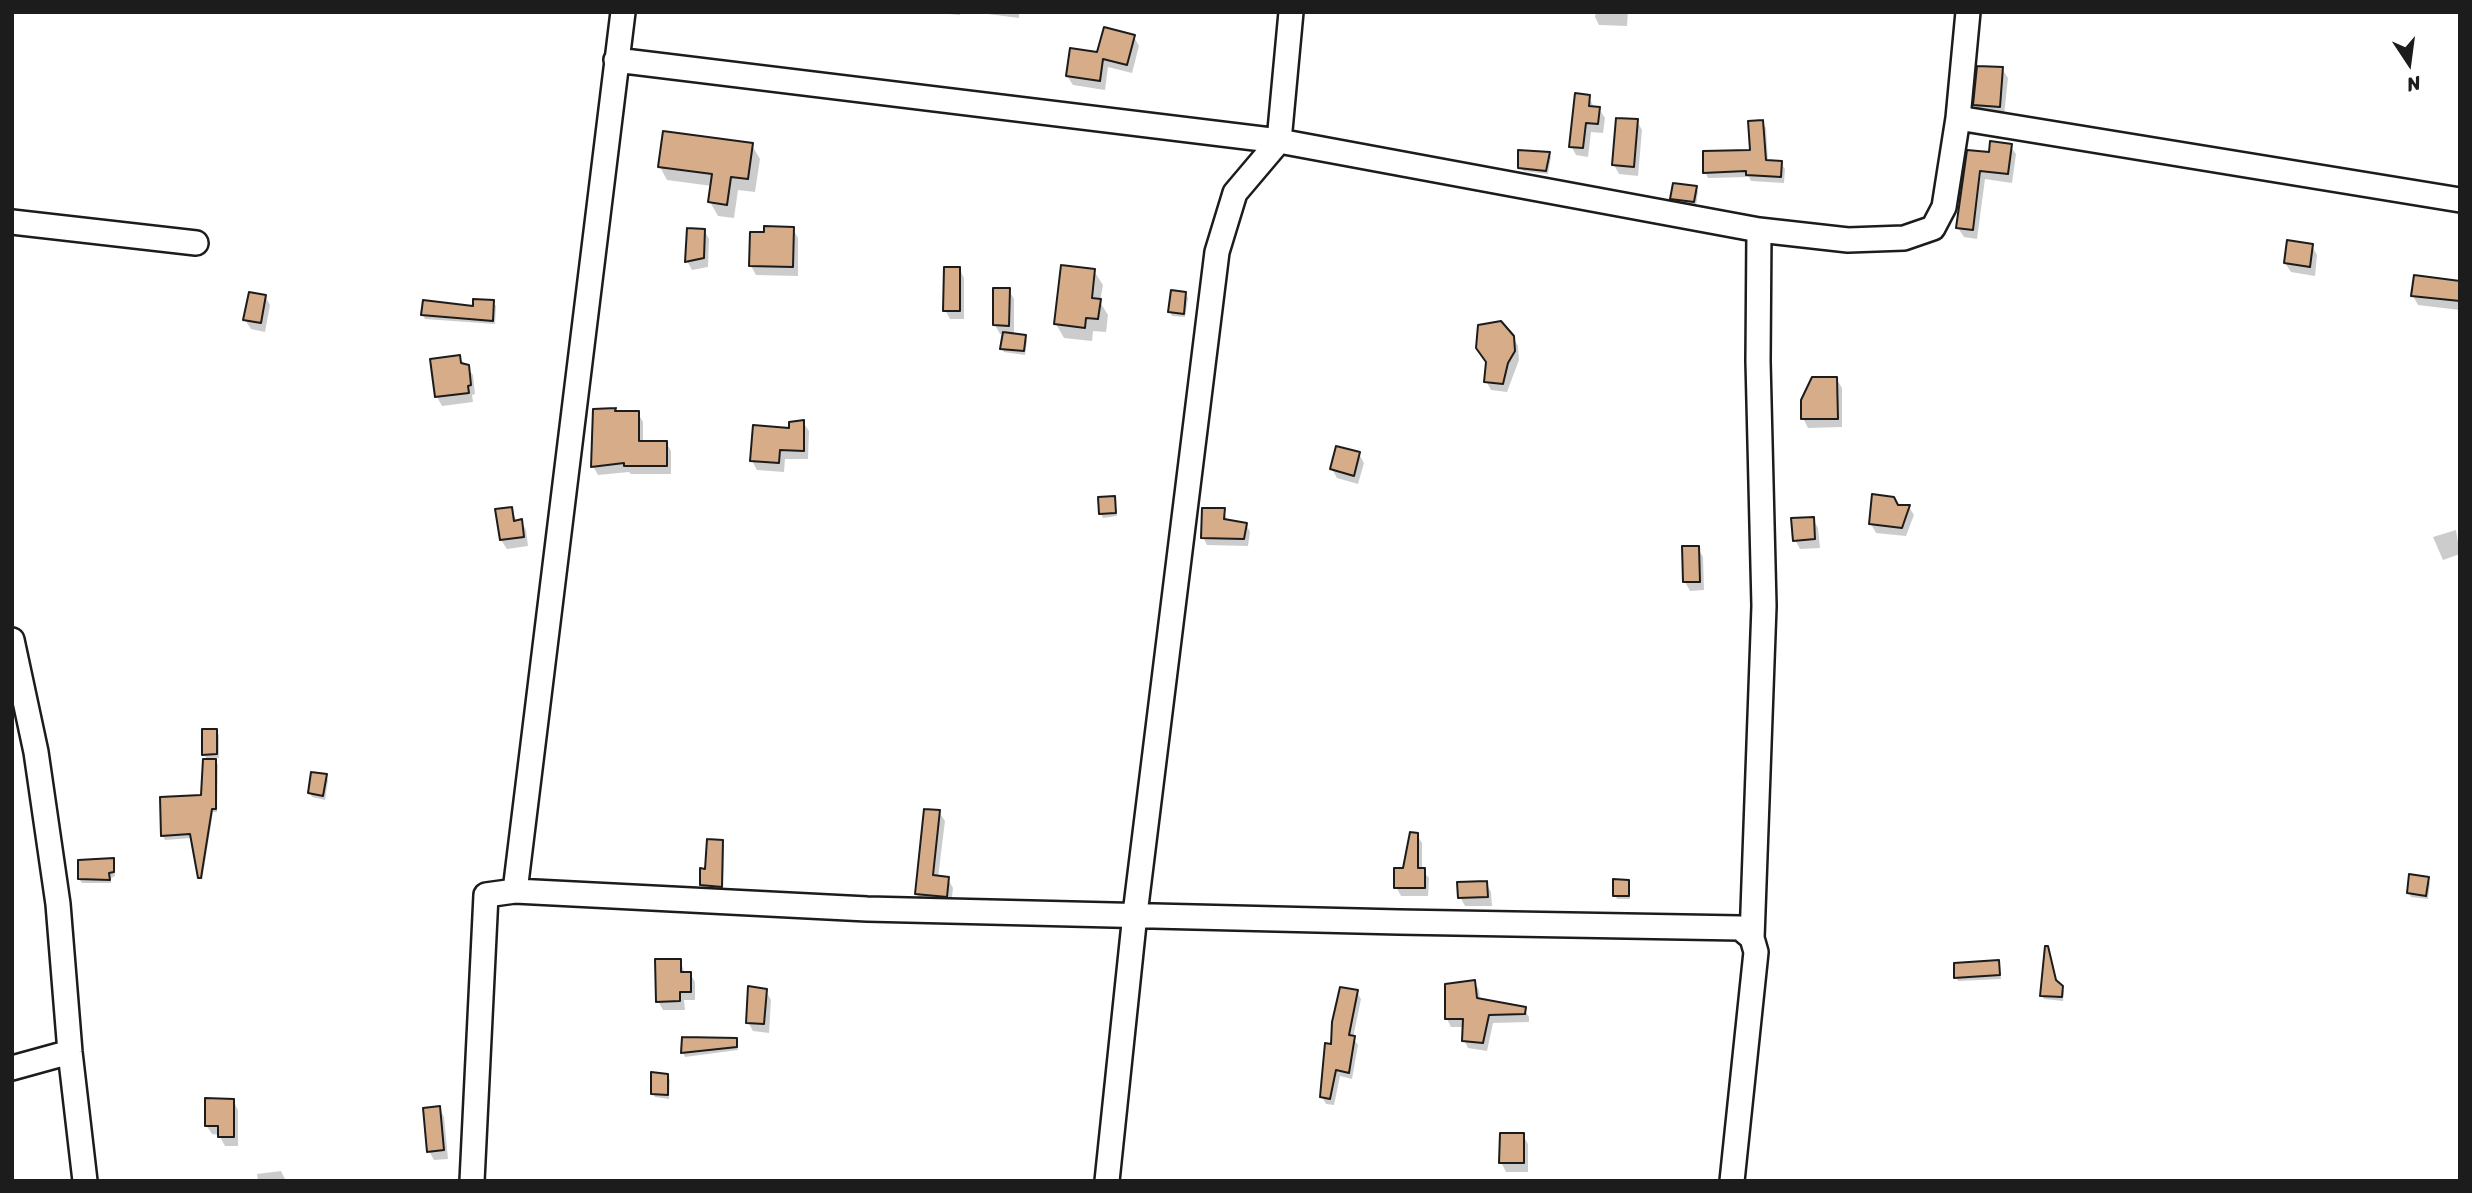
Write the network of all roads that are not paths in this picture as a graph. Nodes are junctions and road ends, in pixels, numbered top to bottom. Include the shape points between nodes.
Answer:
1 (622, 12) edge
2 (1291, 12) edge
3 (1968, 12) edge
4 (616, 60) junction
5 (1958, 118) junction
6 (1279, 141) junction
7 (2460, 200) edge
8 (12, 222) edge
9 (1759, 230) junction
10 (196, 243) dead end
11 (12, 640) edge
12 (515, 891) junction
13 (1135, 914) junction
14 (1752, 938) junction
15 (70, 1052) junction
16 (12, 1068) edge
17 (85, 1181) edge
18 (472, 1181) edge
19 (1107, 1181) edge
20 (1732, 1181) edge

1 - 4 street
2 - 6 street
3 - 5 street
4 - 6 street
4 - 12 street
5 - 7 street
5 - 9 street via 1944,207 1933,228 1904,238 1848,240
6 - 9 street
6 - 13 street via 1235,193 1217,252
8 - 10 street
9 - 14 street via 1764,606
11 - 15 street via 36,752 58,904
12 - 13 street via 867,909
12 - 18 street via 486,895
13 - 14 street via 1740,928
13 - 19 street
14 - 20 street via 1756,952
15 - 16 street
15 - 17 street

